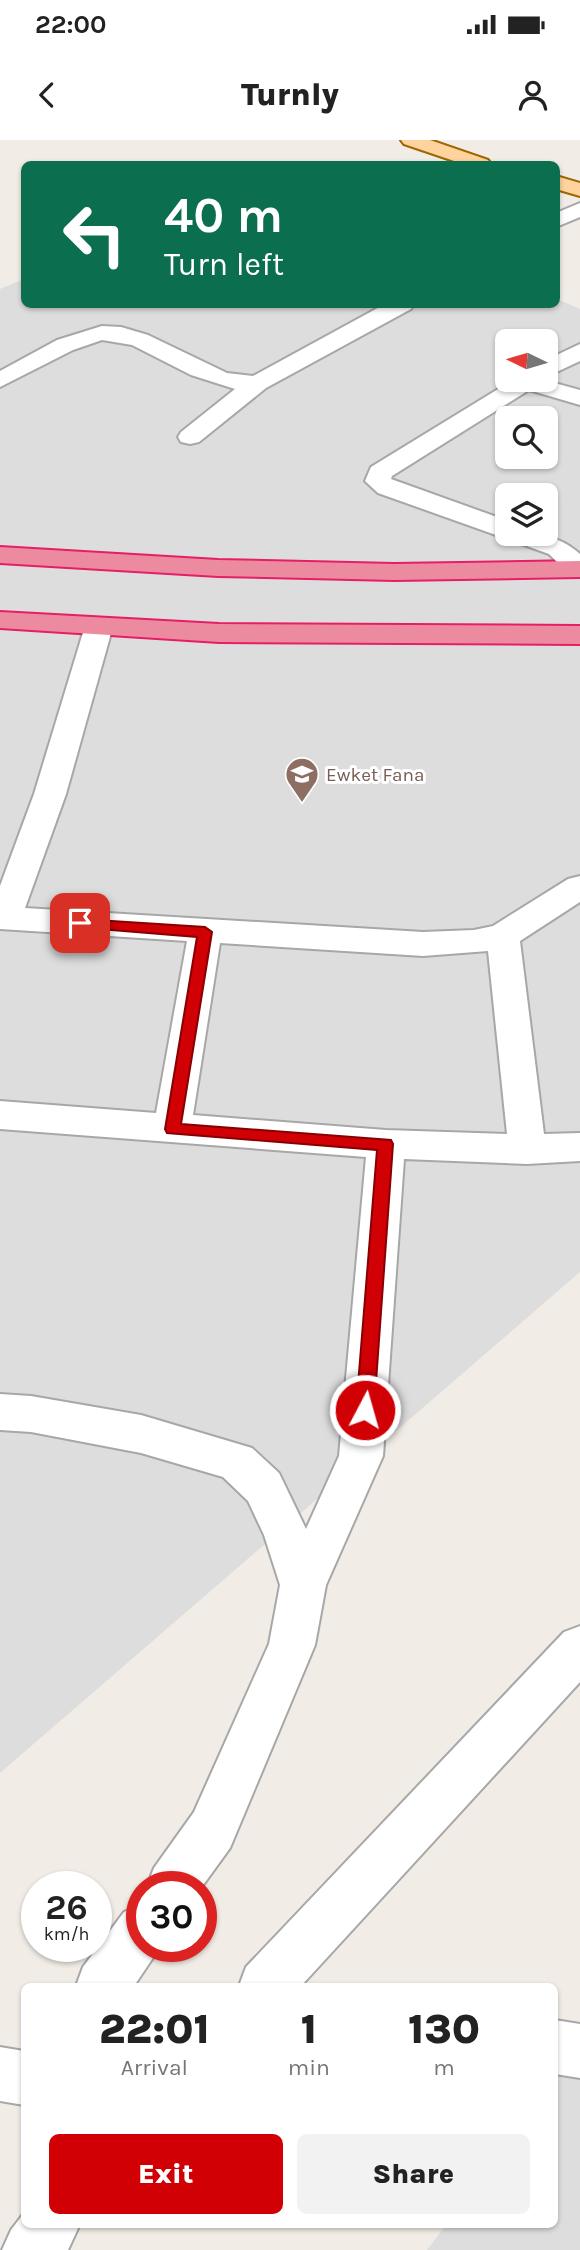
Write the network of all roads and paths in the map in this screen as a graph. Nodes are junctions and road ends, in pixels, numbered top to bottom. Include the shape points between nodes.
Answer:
1 (411, 140) edge
2 (440, 140) edge
3 (483, 161) edge
4 (486, 161) edge
5 (560, 183) edge
6 (580, 190) edge
7 (560, 192) edge
8 (580, 199) edge
9 (580, 209) edge
10 (560, 219) edge
11 (396, 308) edge
12 (580, 351) edge
13 (558, 363) edge
14 (0, 380) edge
15 (258, 383) junction
16 (558, 388) edge
17 (509, 392) edge
18 (580, 398) edge
19 (190, 437) dead end
20 (495, 525) edge
21 (580, 532) edge
22 (552, 546) edge
23 (558, 548) junction
24 (0, 555) edge
25 (580, 569) edge
26 (0, 620) edge
27 (99, 626) junction
28 (580, 635) edge
29 (578, 892) edge
30 (2, 918) edge
31 (205, 932) junction
32 (503, 936) junction
33 (0, 1115) edge
34 (173, 1129) junction
35 (386, 1144) junction
36 (580, 1147) edge
37 (527, 1149) junction
38 (0, 1412) edge
39 (303, 1585) junction
40 (580, 1648) edge
41 (183, 1871) edge
42 (126, 1952) edge
43 (104, 1983) edge
44 (268, 1983) edge
45 (558, 2047) edge
46 (580, 2051) edge
47 (0, 2074) edge
48 (21, 2078) edge
49 (49, 2228) edge
50 (31, 2250) edge

1 - 3 main road
2 - 4 main road
5 - 6 main road
7 - 8 main road
9 - 10 street
11 - 15 street
12 - 13 street
14 - 15 street via 101,332 121,333 225,380
15 - 19 street
16 - 18 street
17 - 20 street via 380,471 378,481
21 - 23 street
22 - 23 street
23 - 25 street
24 - 25 highway via 218,569
26 - 27 highway
27 - 28 highway via 219,634
27 - 30 street via 50,794
29 - 32 street
30 - 31 street
31 - 32 street via 423,944
31 - 34 street
32 - 37 street
33 - 34 street
34 - 35 street
35 - 37 street
35 - 39 street via 361,1456
36 - 37 street
38 - 39 street via 141,1434 237,1462 264,1487
39 - 41 street via 292,1645 212,1830
40 - 44 street
42 - 43 street
45 - 46 street
47 - 48 street
49 - 50 street

